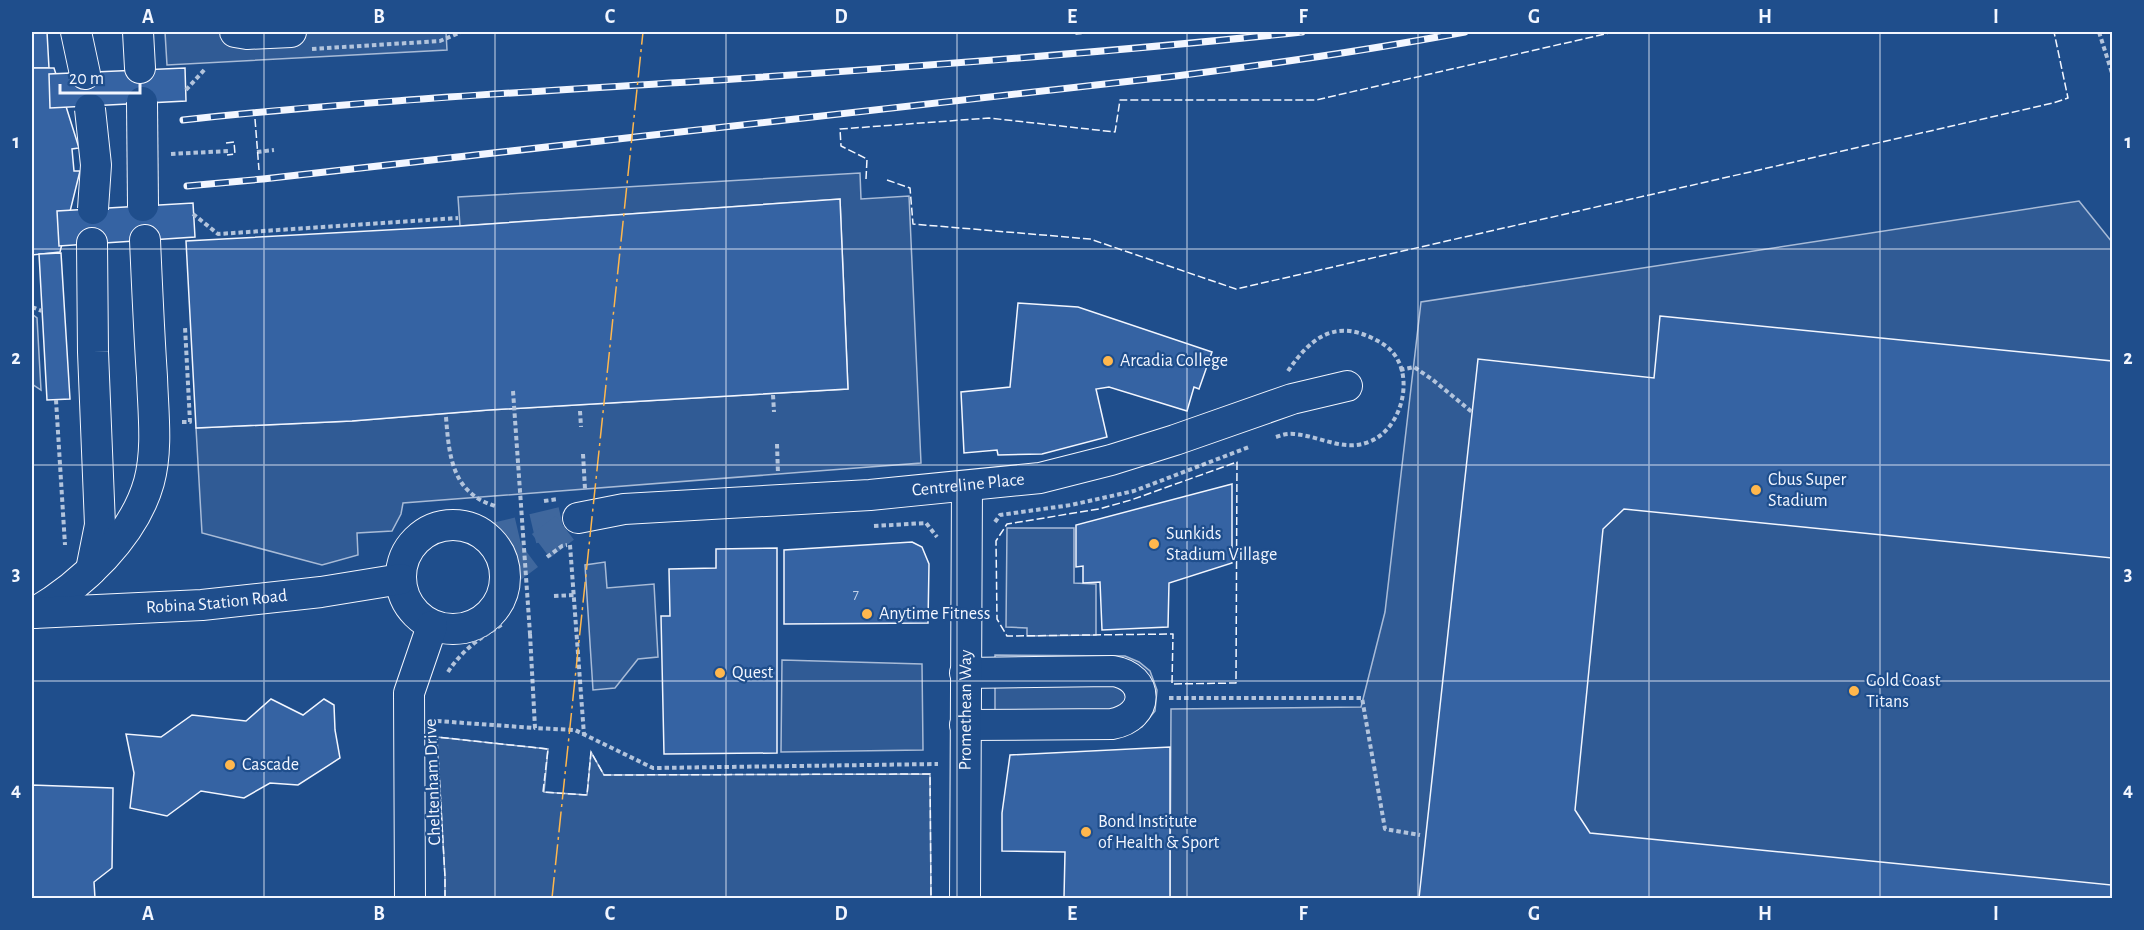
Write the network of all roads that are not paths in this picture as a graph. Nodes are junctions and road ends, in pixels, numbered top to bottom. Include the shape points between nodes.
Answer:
1 (76, 32) edge
2 (138, 32) edge
3 (235, 32) edge
4 (296, 41) edge
5 (140, 68) dead end
6 (85, 74) dead end
7 (142, 102) dead end
8 (90, 109) dead end
9 (143, 206) dead end
10 (93, 209) dead end
11 (145, 240) dead end
12 (92, 243) dead end
13 (1347, 386) dead end
14 (967, 486) junction
15 (578, 526) tunnel mouth
16 (91, 570) junction
17 (401, 579) junction
18 (33, 613) edge
19 (432, 626) junction
20 (466, 629) junction
21 (965, 673) junction
22 (410, 693) junction
23 (965, 725) junction
24 (410, 898) edge
25 (965, 898) edge

1 - 6 street
2 - 5 street
3 - 4 street
7 - 9 street, bridge
8 - 10 street, bridge via 96,165
11 - 16 street via 154,414 149,482 129,528
12 - 16 street via 100,525
13 - 14 street, Centreline Place via 1292,399 1111,460 1040,478
14 - 15 street, Centreline Place via 624,509
14 - 21 street, Promethean Way
16 - 18 street via 61,596
17 - 18 street, Robina Station Road via 202,605
17 - 19 street via 412,609
17 - 20 street via 404,561 415,542 439,527 469,527 489,539 500,554 505,573 503,594 491,614
19 - 20 street
19 - 22 street, Cheltenham Drive
20 - 22 street
21 - 23 street, Promethean Way
21 - 23 street via 1125,673 1134,679 1140,704 1129,719 1112,724
22 - 24 street, Cheltenham Drive
23 - 25 street, Promethean Way

